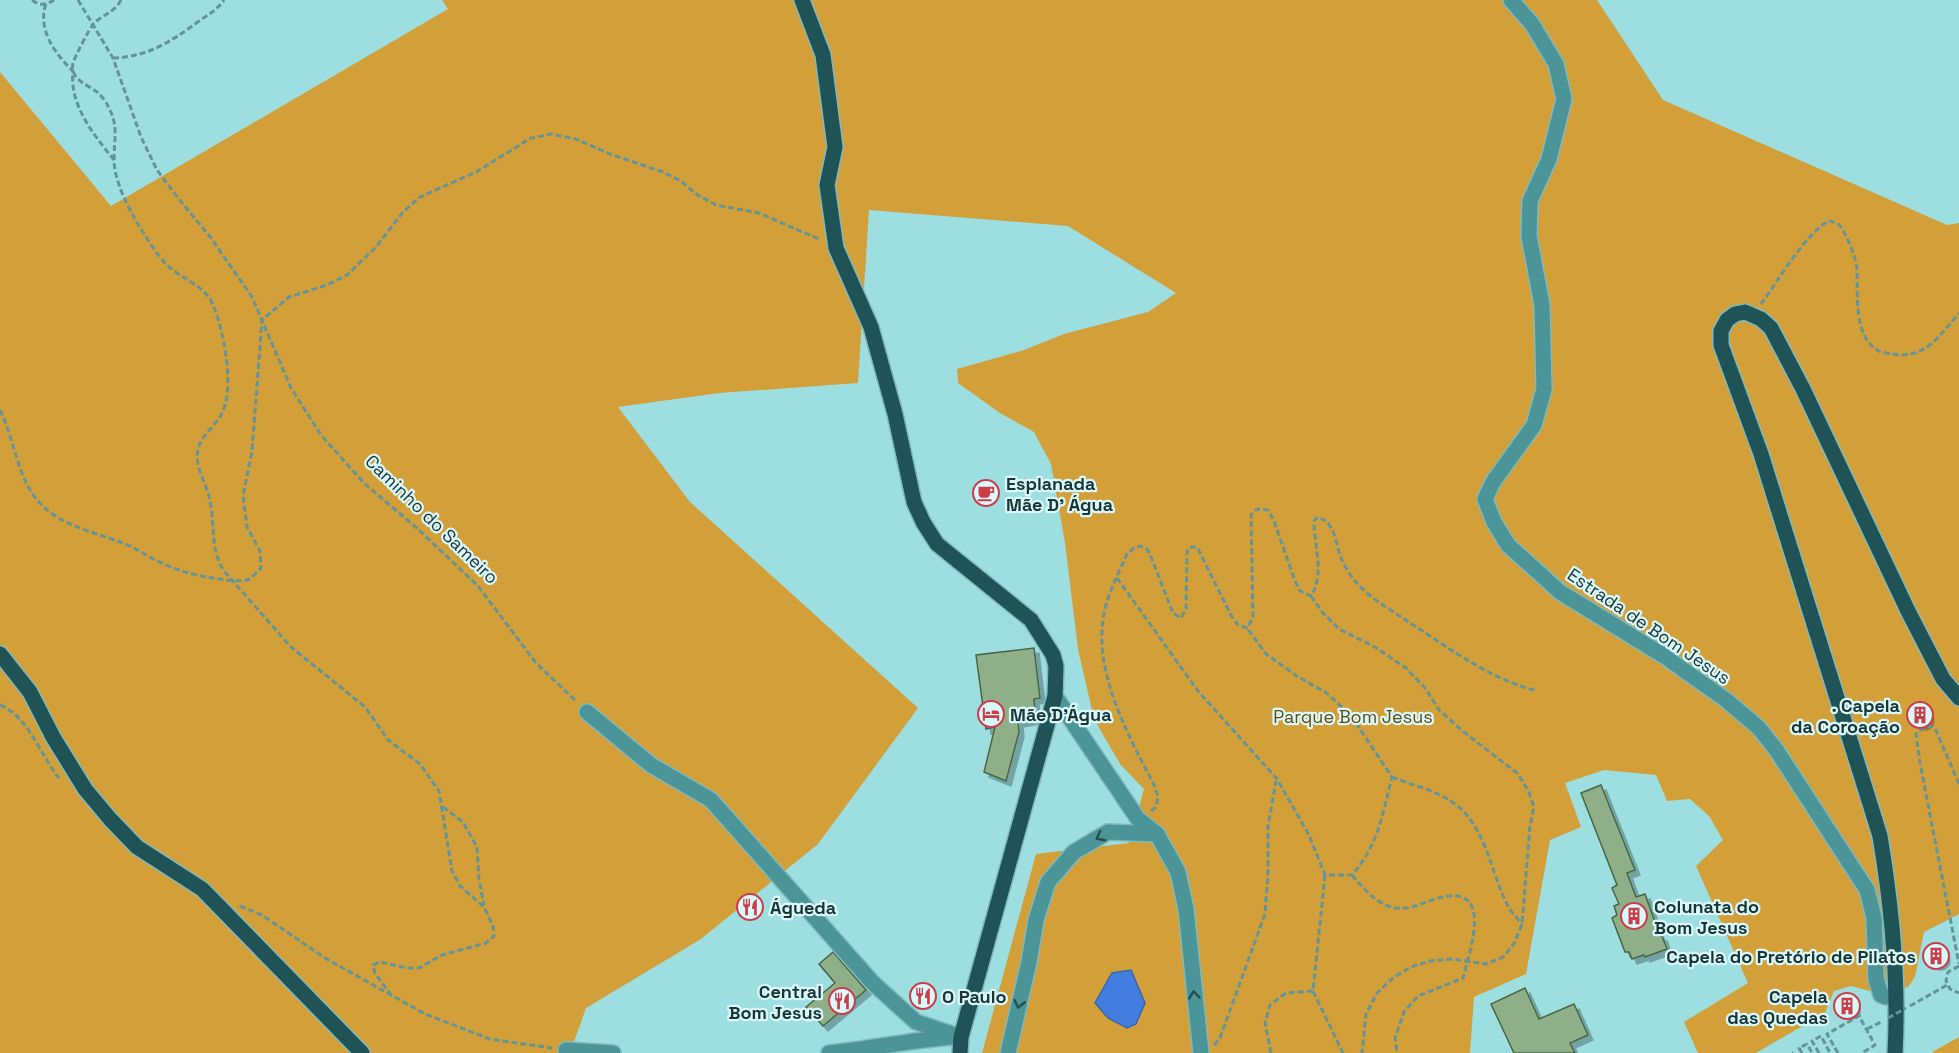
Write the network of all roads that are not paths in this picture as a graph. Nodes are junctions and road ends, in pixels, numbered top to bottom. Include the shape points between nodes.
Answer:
1 (802, 0) edge
2 (1511, 0) edge
3 (0, 654) edge
4 (1055, 696) junction
5 (1959, 698) edge
6 (587, 712) road end
7 (1157, 834) junction
8 (1895, 995) junction
9 (961, 1036) junction
10 (566, 1050) road end
11 (362, 1053) edge
12 (613, 1053) edge
13 (829, 1053) edge
14 (960, 1053) edge
15 (1008, 1053) edge
16 (1201, 1053) edge
17 (1895, 1053) edge

1 - 4 main road via 823,55 835,147 827,185 836,248 871,327 896,414 914,502 937,544 1031,620 1053,655
2 - 8 street, Estrada de Bom Jesus via 1532,24 1556,64 1564,99 1549,159 1530,201 1530,236 1542,305 1544,389 1533,425 1485,499 1508,545 1560,592 1664,656 1759,728 1778,751 1867,890 1874,918 1876,980 1881,995
3 - 11 main road via 30,692 85,789 110,819 137,847 202,889
4 - 7 street via 1138,819
4 - 9 main road
5 - 8 main road via 1943,679 1771,328 1753,315 1735,314 1721,331 1721,345 1761,454 1880,836 1891,906
6 - 9 street via 651,765 711,800 872,982 916,1022
7 -> 15 street via 1108,832 1074,852 1048,882 1036,920
16 -> 7 street via 1186,909 1178,872
8 - 17 main road
9 - 13 street
9 - 14 main road
10 - 12 street

